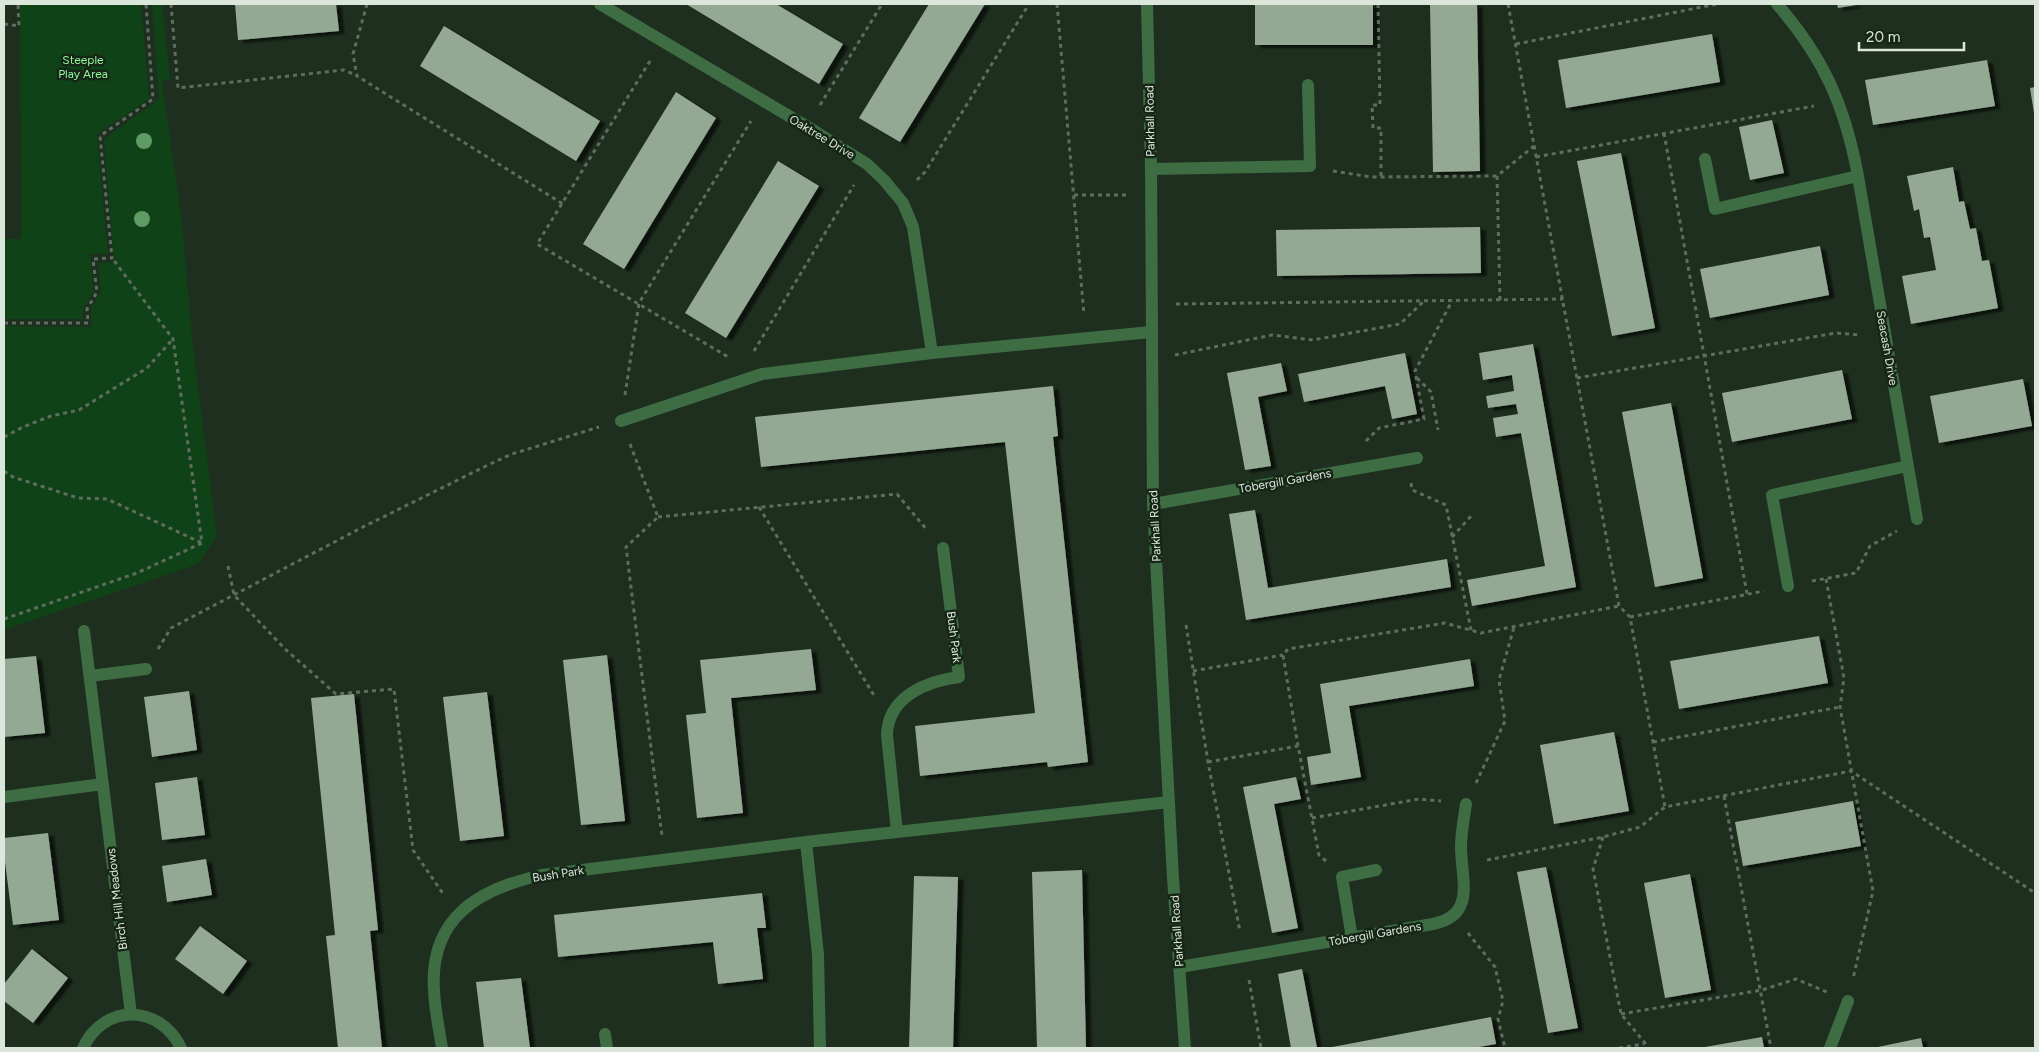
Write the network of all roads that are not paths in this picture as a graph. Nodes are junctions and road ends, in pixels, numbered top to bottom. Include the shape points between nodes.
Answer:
1 (600, 4) edge
2 (1147, 4) edge
3 (1777, 4) edge
4 (1308, 85) dead end
5 (1705, 159) dead end
6 (1151, 169) junction
7 (1858, 176) junction
8 (1151, 332) junction
9 (932, 353) junction
10 (621, 421) road end
11 (1411, 459) road end
12 (1908, 466) junction
13 (1153, 504) junction
14 (1917, 519) dead end
15 (942, 548) road end
16 (1788, 586) dead end
17 (84, 631) dead end
18 (146, 669) road end
19 (90, 676) junction
20 (103, 784) junction
21 (4, 798) edge
22 (1169, 802) junction
23 (1466, 804) road end
24 (897, 832) junction
25 (806, 842) junction
26 (1376, 870) dead end
27 (1352, 938) junction
28 (1180, 967) junction
29 (1848, 1001) road end
30 (131, 1014) junction
31 (605, 1034) dead end
32 (83, 1048) edge
33 (181, 1048) edge
34 (442, 1048) edge
35 (607, 1048) edge
36 (820, 1048) edge
37 (1185, 1048) edge
38 (1830, 1048) edge

1 - 9 street, Oaktree Drive via 866,164 884,180 900,198 915,233
2 - 6 street, Parkhall Road
3 - 7 street, Seacash Drive via 1811,47 1828,78 1848,128
4 - 6 street via 1310,166
5 - 7 street via 1715,208
6 - 8 street, Parkhall Road
7 - 12 street, Seacash Drive
8 - 9 street
8 - 13 street, Parkhall Road
9 - 10 street via 762,374
11 - 13 street, Tobergill Gardens
12 - 14 street, Seacash Drive
12 - 16 street via 1772,494
13 - 22 street, Parkhall Road
15 - 24 street, Bush Park via 959,676 918,688 902,700 889,720 887,735
17 - 19 street, Birch Hill Meadows
18 - 19 street
19 - 20 street, Birch Hill Meadows
20 - 21 street
20 - 30 street, Birch Hill Meadows
22 - 24 street, Bush Park
22 - 28 street, Parkhall Road
23 - 27 street, Tobergill Gardens via 1460,844 1465,894 1460,907 1441,923
24 - 25 street, Bush Park
25 - 34 street, Bush Park via 527,878 486,895 457,914 441,940 434,991
25 - 36 street via 818,954
26 - 27 street via 1342,877
27 - 28 street, Tobergill Gardens
28 - 37 street, Parkhall Road
29 - 38 street
30 - 32 street via 102,1023
30 - 33 street via 149,1017 164,1025
31 - 35 street

